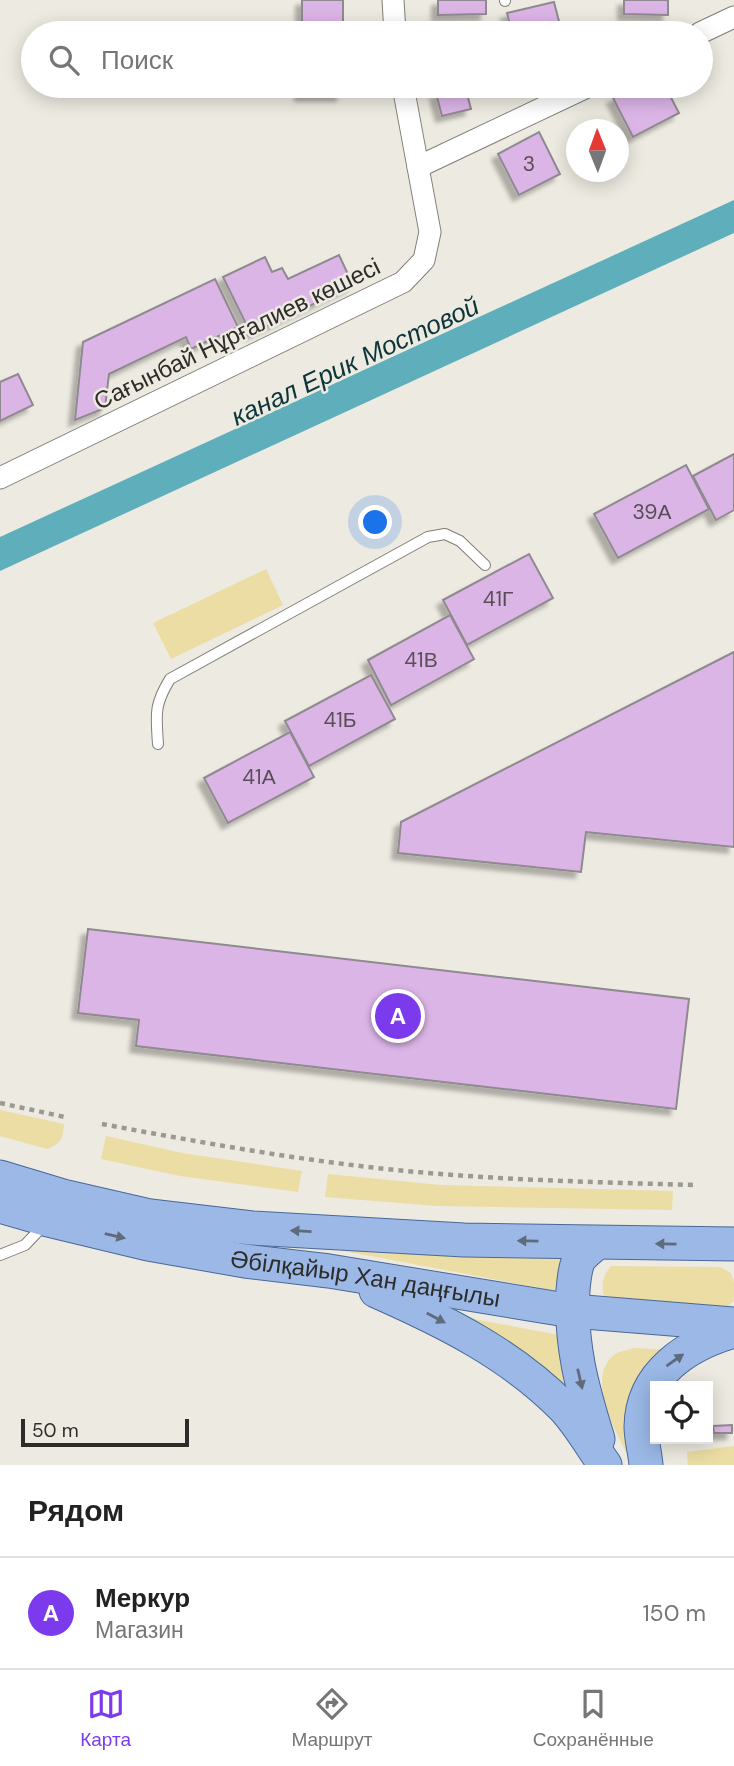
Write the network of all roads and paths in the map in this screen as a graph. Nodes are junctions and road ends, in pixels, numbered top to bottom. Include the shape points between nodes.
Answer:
1 (393, 0) edge
2 (734, 17) edge
3 (394, 21) edge
4 (713, 27) edge
5 (405, 98) edge
6 (564, 98) edge
7 (418, 167) junction
8 (0, 478) edge
9 (485, 565) dead end
10 (158, 744) dead end
11 (0, 1103) edge
12 (65, 1117) dead end
13 (102, 1124) dead end
14 (0, 1177) edge
15 (692, 1185) dead end
16 (0, 1206) edge
17 (48, 1220) junction
18 (596, 1243) junction
19 (734, 1244) edge
20 (0, 1255) edge
21 (329, 1270) junction
22 (572, 1311) junction
23 (734, 1324) edge
24 (734, 1331) edge
25 (606, 1465) edge
26 (646, 1465) edge

1 - 3 street
2 - 4 street
5 - 7 street, Сағынбай Нұрғалиев көшесі
6 - 7 street
7 - 8 street, Сағынбай Нұрғалиев көшесі via 430,232 424,260 403,282
9 - 10 lane via 460,541 444,534 428,537 170,679 156,713
11 - 12 path
13 - 15 path via 395,1170 511,1180
18 -> 14 main road, Әбілқайыр Хан даңғылы via 239,1227 150,1216
16 - 17 main road, Әбілқайыр Хан даңғылы
17 - 20 lane via 25,1245
17 -> 21 main road, Әбілқайыр Хан даңғылы via 148,1244
19 -> 18 main road, Әбілқайыр Хан даңғылы
18 - 22 main road via 579,1259
21 - 22 main road, Әбілқайыр Хан даңғылы
21 -> 25 main road via 432,1315 499,1353 564,1409
22 - 23 main road, Әбілқайыр Хан даңғылы
22 -> 25 main road via 574,1352
26 -> 24 main road via 641,1425 648,1392 668,1363 712,1337

